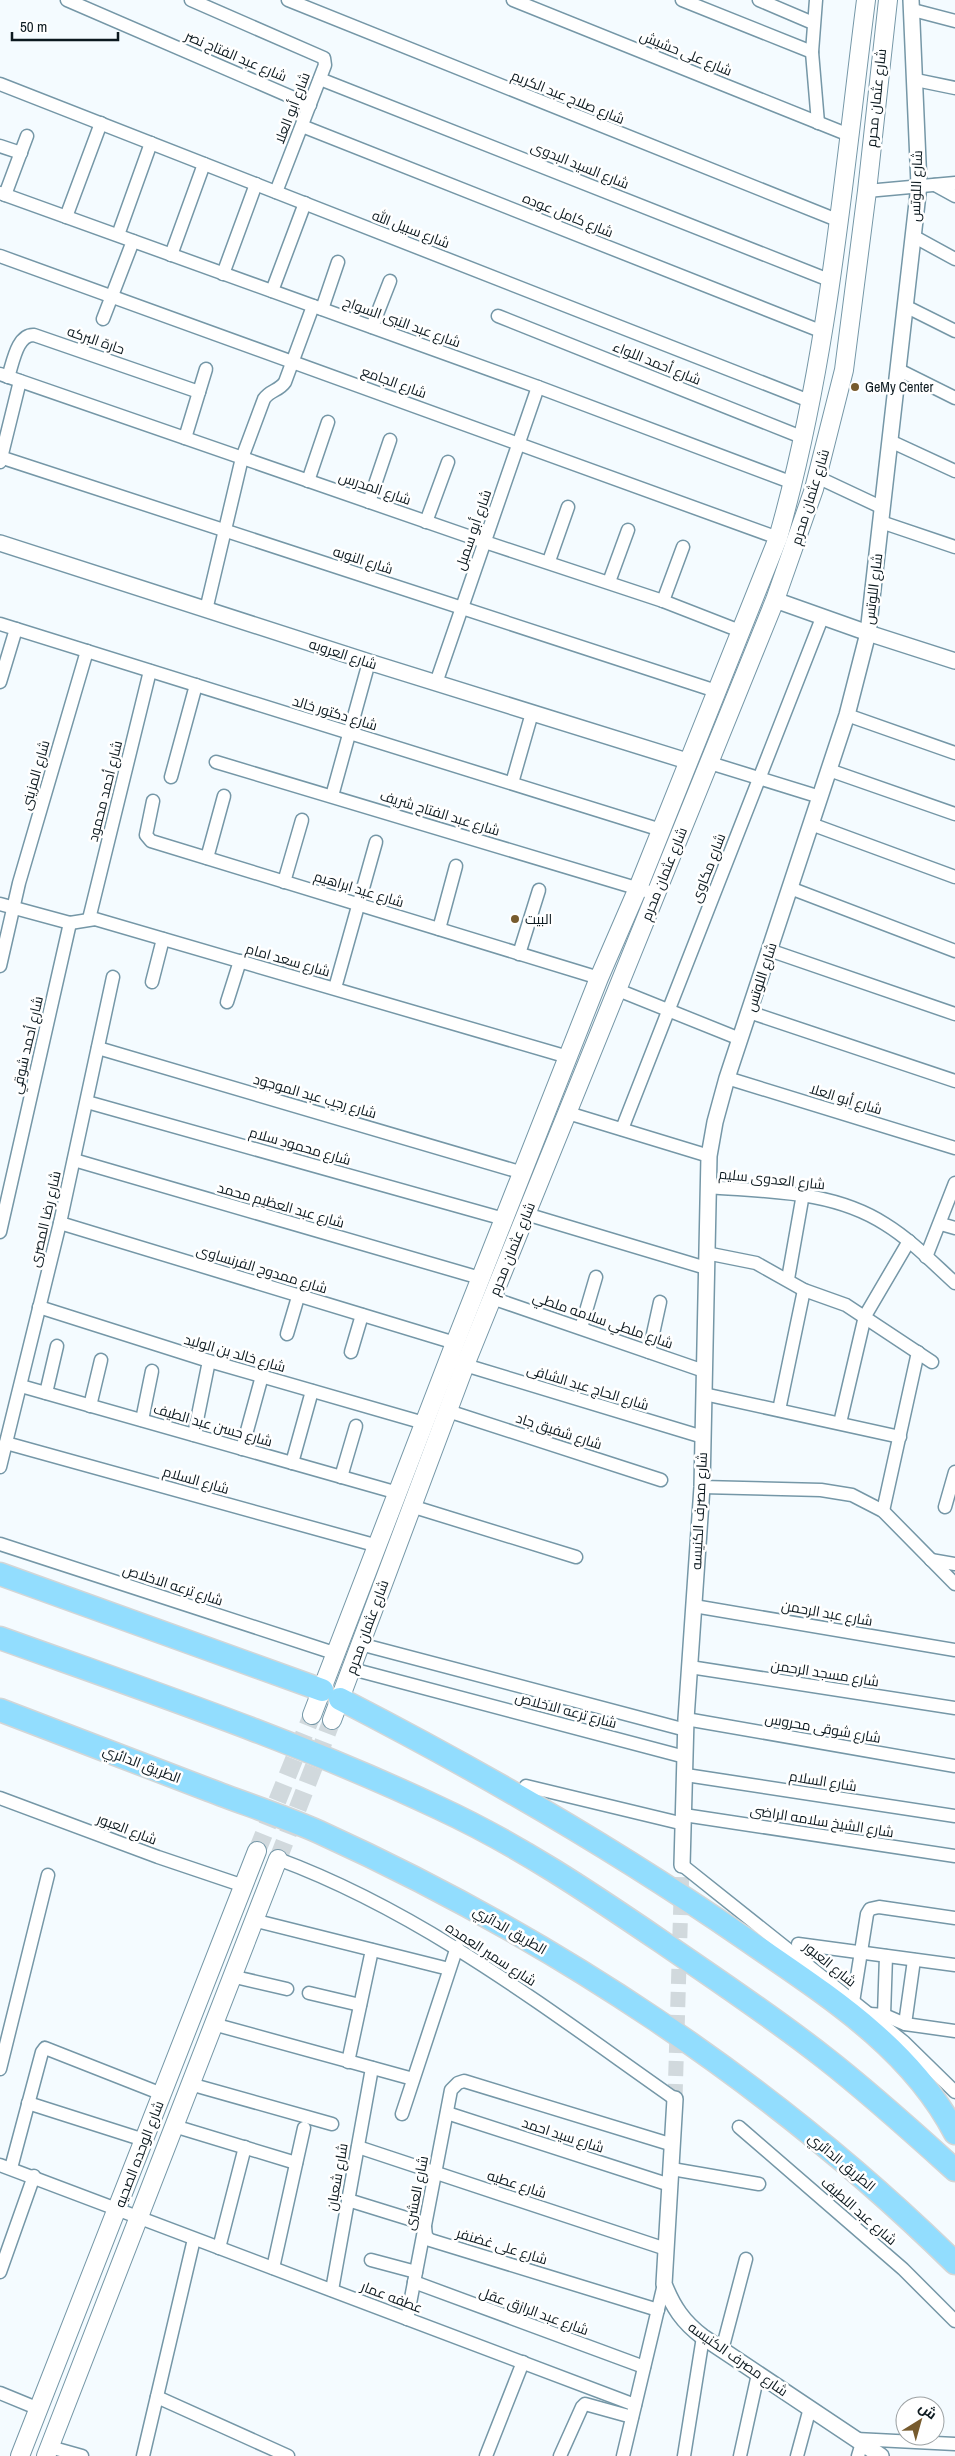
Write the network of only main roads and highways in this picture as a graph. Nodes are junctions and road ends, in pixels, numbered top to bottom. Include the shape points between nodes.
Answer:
1 (866, 0) edge
2 (888, 0) edge
3 (0, 1574) edge
4 (0, 1638) edge
5 (331, 1694) junction
6 (0, 1710) edge
7 (312, 1715) tunnel mouth
8 (332, 1720) tunnel mouth
9 (257, 1852) tunnel mouth
10 (278, 1859) tunnel mouth
11 (219, 1950) junction
12 (238, 1957) junction
13 (955, 2133) edge
14 (955, 2170) edge
15 (955, 2263) edge
16 (36, 2415) junction
17 (50, 2445) edge
18 (20, 2456) edge

1 - 5 main road, شارع عثمان محرم via 812,402 778,538 480,1278 337,1654
2 - 5 main road, شارع عثمان محرم via 844,370 817,477 775,600 465,1364 352,1669
3 - 5 highway
4 - 14 highway via 271,1736 440,1808 515,1847 586,1890 742,1996 825,2058
5 - 7 main road, شارع عثمان محرم
5 - 8 main road, شارع عثمان محرم
5 - 13 highway via 559,1819 630,1862 767,1954 854,2016 890,2047 923,2083
6 - 15 highway, الطريق الدائري via 315,1830 433,1888 548,1952 650,2016 748,2086 856,2173
9 - 11 main road, شارع الوحده الصحيه
10 - 12 main road, شارع الوحده الصحيه
11 - 12 main road
11 - 16 main road, شارع الوحده الصحيه
12 - 17 main road, شارع الوحده الصحيه
16 - 17 main road
16 - 18 main road, شارع الوحده الصحيه

